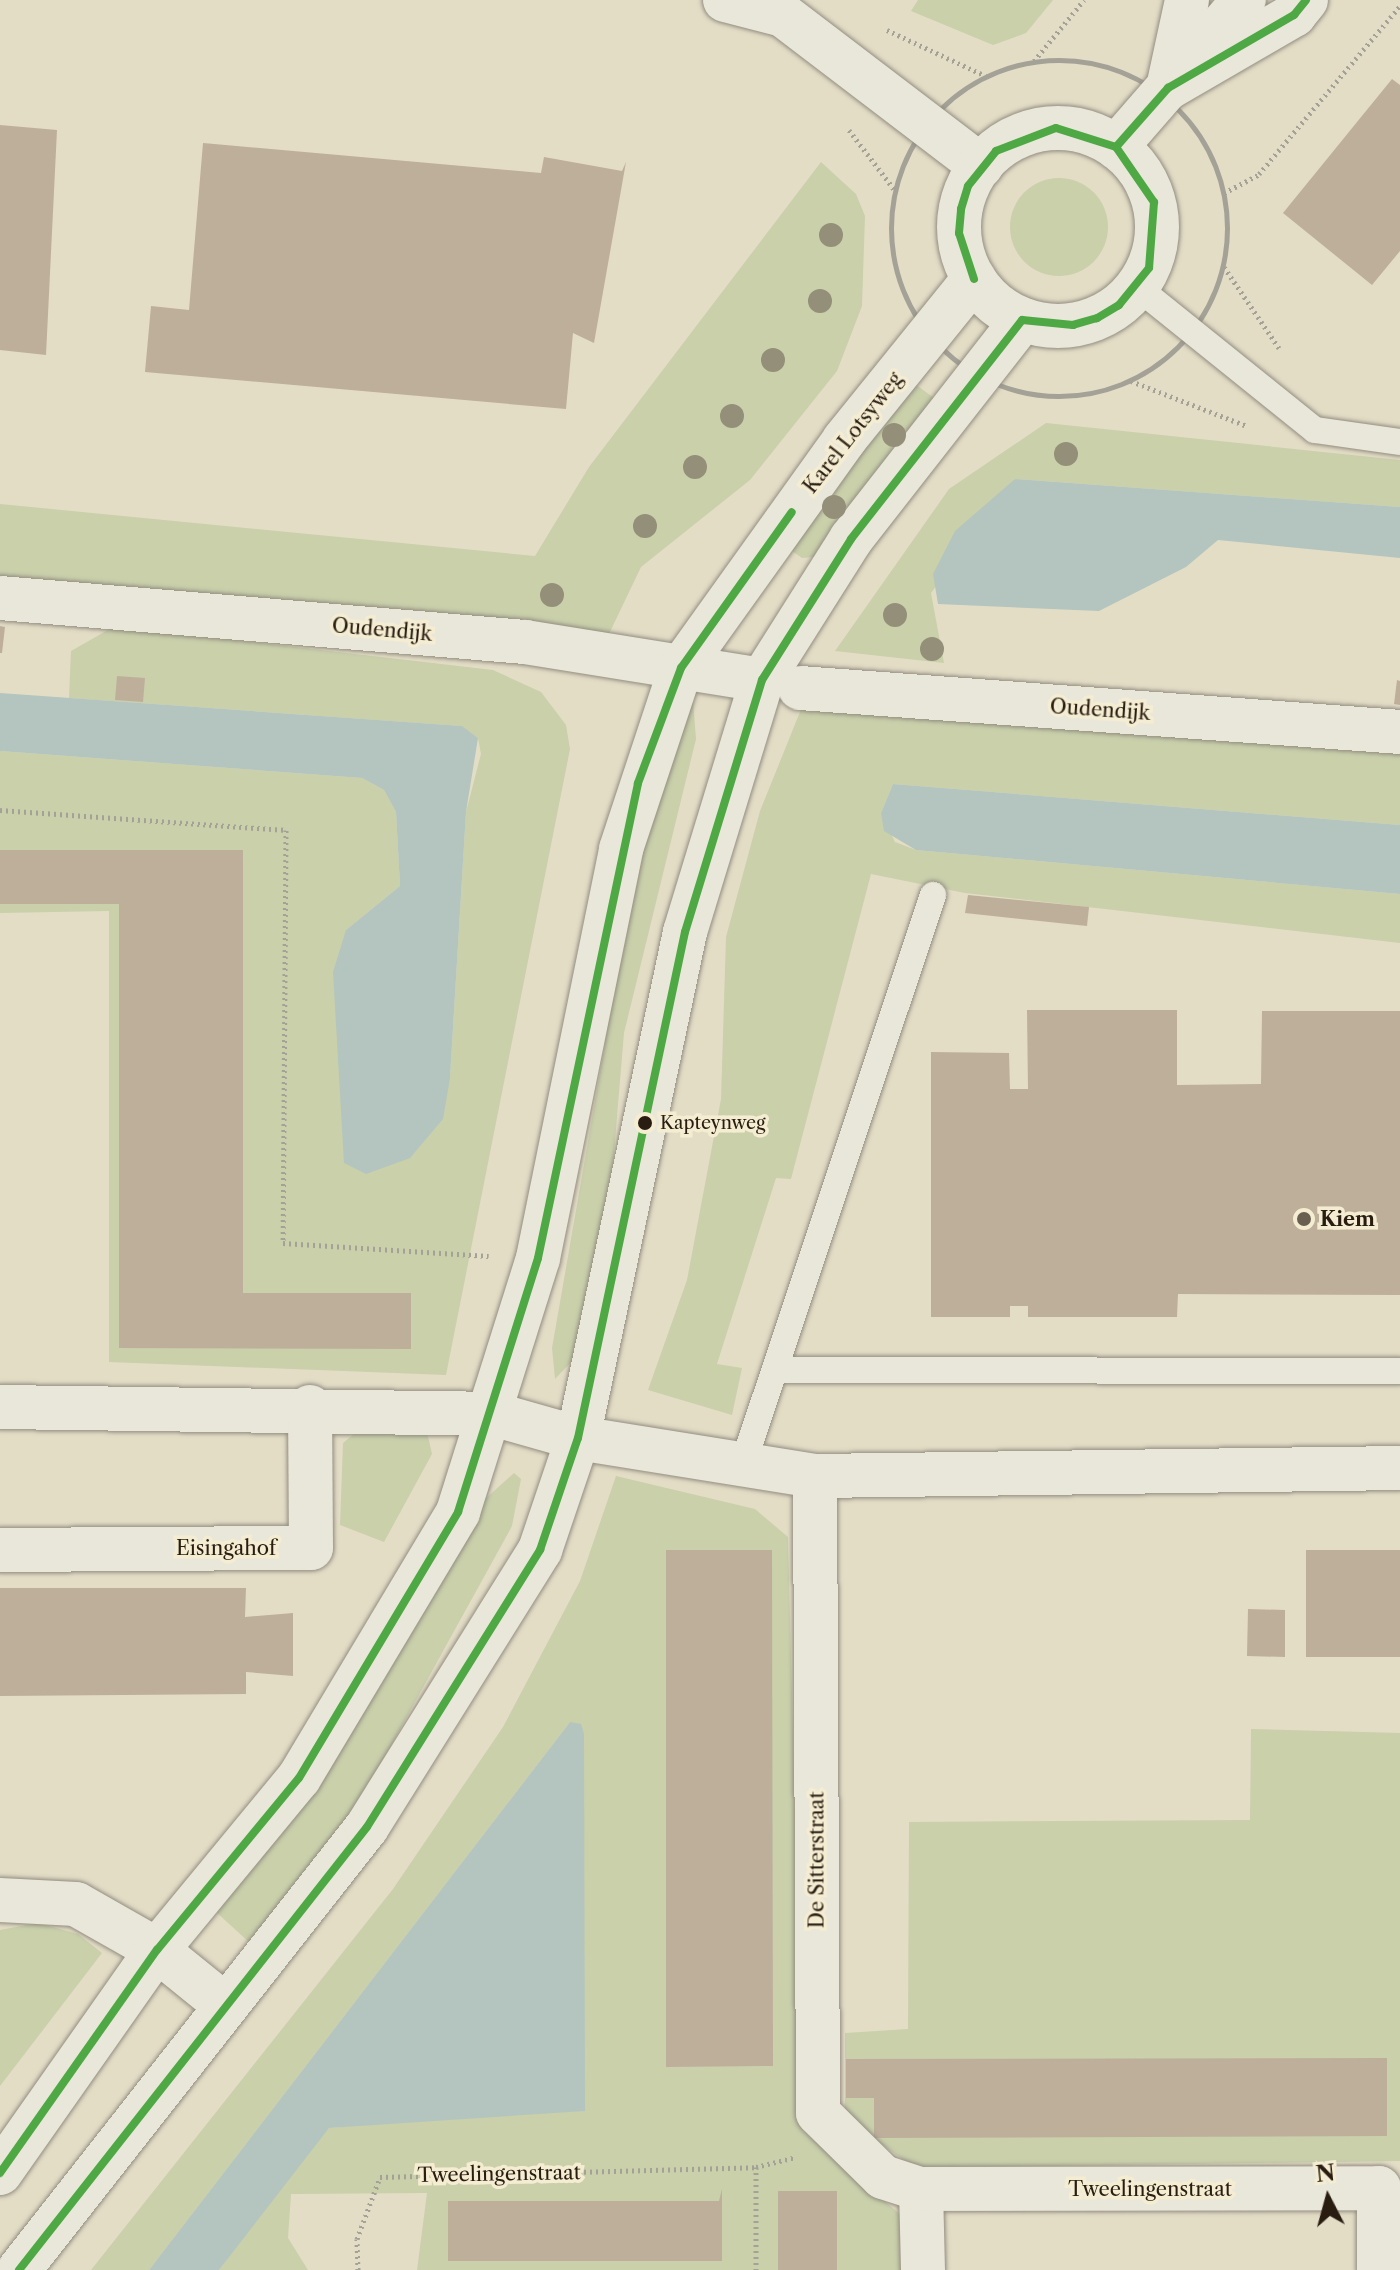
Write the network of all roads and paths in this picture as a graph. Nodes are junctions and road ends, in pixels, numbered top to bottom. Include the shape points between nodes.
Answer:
1 (725, 0) edge
2 (1084, 0) edge
3 (1187, 0) edge
4 (1244, 0) edge
5 (1306, 0) edge
6 (1400, 6) edge
7 (1034, 62) junction
8 (1165, 91) junction
9 (926, 124) junction
10 (1116, 147) junction
11 (981, 166) junction
12 (1224, 193) junction
13 (974, 279) junction
14 (1137, 287) junction
15 (1022, 320) junction
16 (1192, 332) junction
17 (929, 335) junction
18 (981, 378) junction
19 (1130, 381) junction
20 (1315, 430) junction
21 (1400, 442) edge
22 (0, 598) edge
23 (681, 668) junction
24 (781, 684) junction
25 (1400, 732) edge
26 (0, 810) edge
27 (933, 895) dead end
28 (538, 1258) junction
29 (776, 1370) junction
30 (1400, 1371) edge
31 (0, 1407) edge
32 (310, 1407) junction
33 (493, 1414) junction
34 (578, 1438) junction
35 (743, 1464) junction
36 (1400, 1468) edge
37 (815, 1476) junction
38 (0, 1550) edge
39 (0, 1900) edge
40 (157, 1950) junction
41 (225, 2005) junction
42 (0, 2173) edge
43 (921, 2189) junction
44 (19, 2270) edge
45 (358, 2270) edge
46 (756, 2270) edge
47 (923, 2270) edge
48 (1379, 2270) edge

1 - 9 street via 783,15
2 - 7 path
3 - 8 street
4 - 8 street
5 - 8 street via 1294,15
6 - 12 path via 1268,164
7 - 8 path via 1101,65
7 - 9 path via 964,89
8 - 10 street
8 - 12 path via 1202,139
9 - 11 street
9 - 17 path via 901,167 890,238 900,285
10 - 11 street via 1077,130 1034,131
10 - 14 street via 1154,202 1155,247
11 - 13 street via 968,186 959,233
12 - 16 path via 1223,266
13 - 15 street
13 - 17 street, Karel Lotsyweg
14 - 15 street via 1085,322
14 - 16 lane
15 - 18 street
16 - 19 path
16 - 20 lane
17 - 18 path
17 - 23 street, Karel Lotsyweg via 844,440
18 - 19 path via 1055,396
18 - 24 street via 851,539
19 - 20 path via 1232,425
20 - 21 lane
22 - 23 street, Oudendijk via 525,642
23 - 24 street, Oudendijk
23 - 28 street via 621,849
24 - 25 street, Oudendijk
24 - 34 street via 685,932
26 - 28 path via 286,830 283,1243
27 - 29 lane
28 - 33 street
29 - 30 lane
29 - 35 lane
31 - 32 street
32 - 33 street
32 - 38 street, Eisingahof via 311,1548
33 - 34 street
33 - 40 street via 458,1512 349,1702 299,1778
34 - 35 street
34 - 41 street via 540,1550 451,1693 367,1827
35 - 37 street
36 - 37 street
37 - 43 street, De Sitterstraat via 818,2113 883,2177
39 - 40 street via 76,1904
40 - 41 street
40 - 42 street
41 - 44 street
43 - 47 street
43 - 48 street, Tweelingenstraat via 1379,2188
45 - 46 path, Tweelingenstraat via 357,2239 380,2177 756,2167

